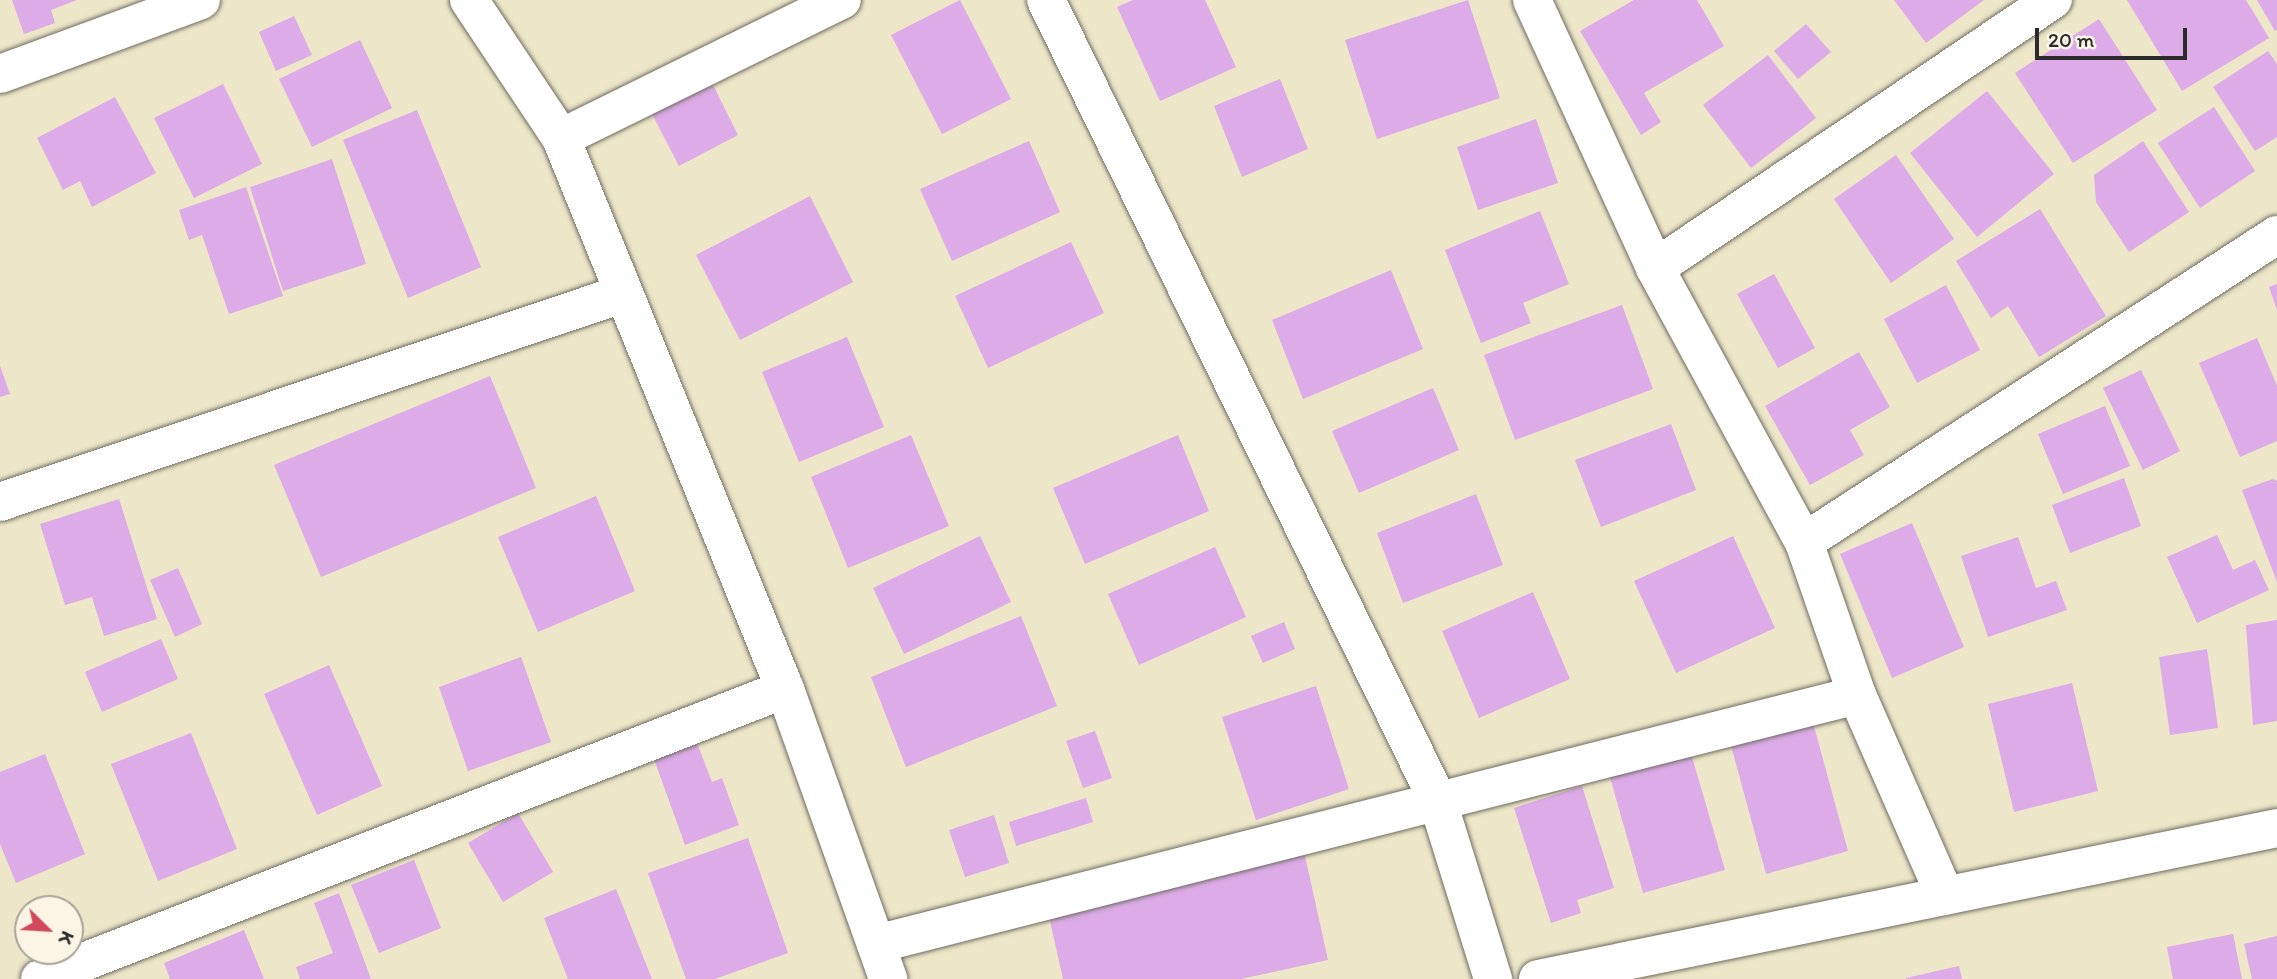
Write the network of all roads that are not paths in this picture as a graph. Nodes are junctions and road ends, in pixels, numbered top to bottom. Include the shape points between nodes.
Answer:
1 (201, 0) edge
2 (469, 0) edge
3 (842, 0) edge
4 (1046, 0) edge
5 (1532, 0) edge
6 (2053, 0) edge
7 (0, 74) edge
8 (561, 138) junction
9 (2277, 235) edge
10 (1655, 268) junction
11 (622, 294) junction
12 (0, 502) edge
13 (1804, 542) junction
14 (785, 689) junction
15 (1857, 695) junction
16 (1437, 799) junction
17 (2277, 828) edge
18 (1945, 895) junction
19 (876, 944) junction
20 (40, 979) edge
21 (888, 979) edge
22 (1493, 979) edge
23 (1538, 979) edge

1 - 7 street
2 - 8 street
3 - 8 street
4 - 16 street
5 - 10 street
6 - 10 street
8 - 11 street
9 - 13 street
10 - 13 street
11 - 12 street
11 - 14 street
13 - 15 street
14 - 19 street
14 - 20 street
15 - 16 street
15 - 18 street
16 - 19 street
16 - 22 street
17 - 18 street
18 - 23 street
19 - 21 street

